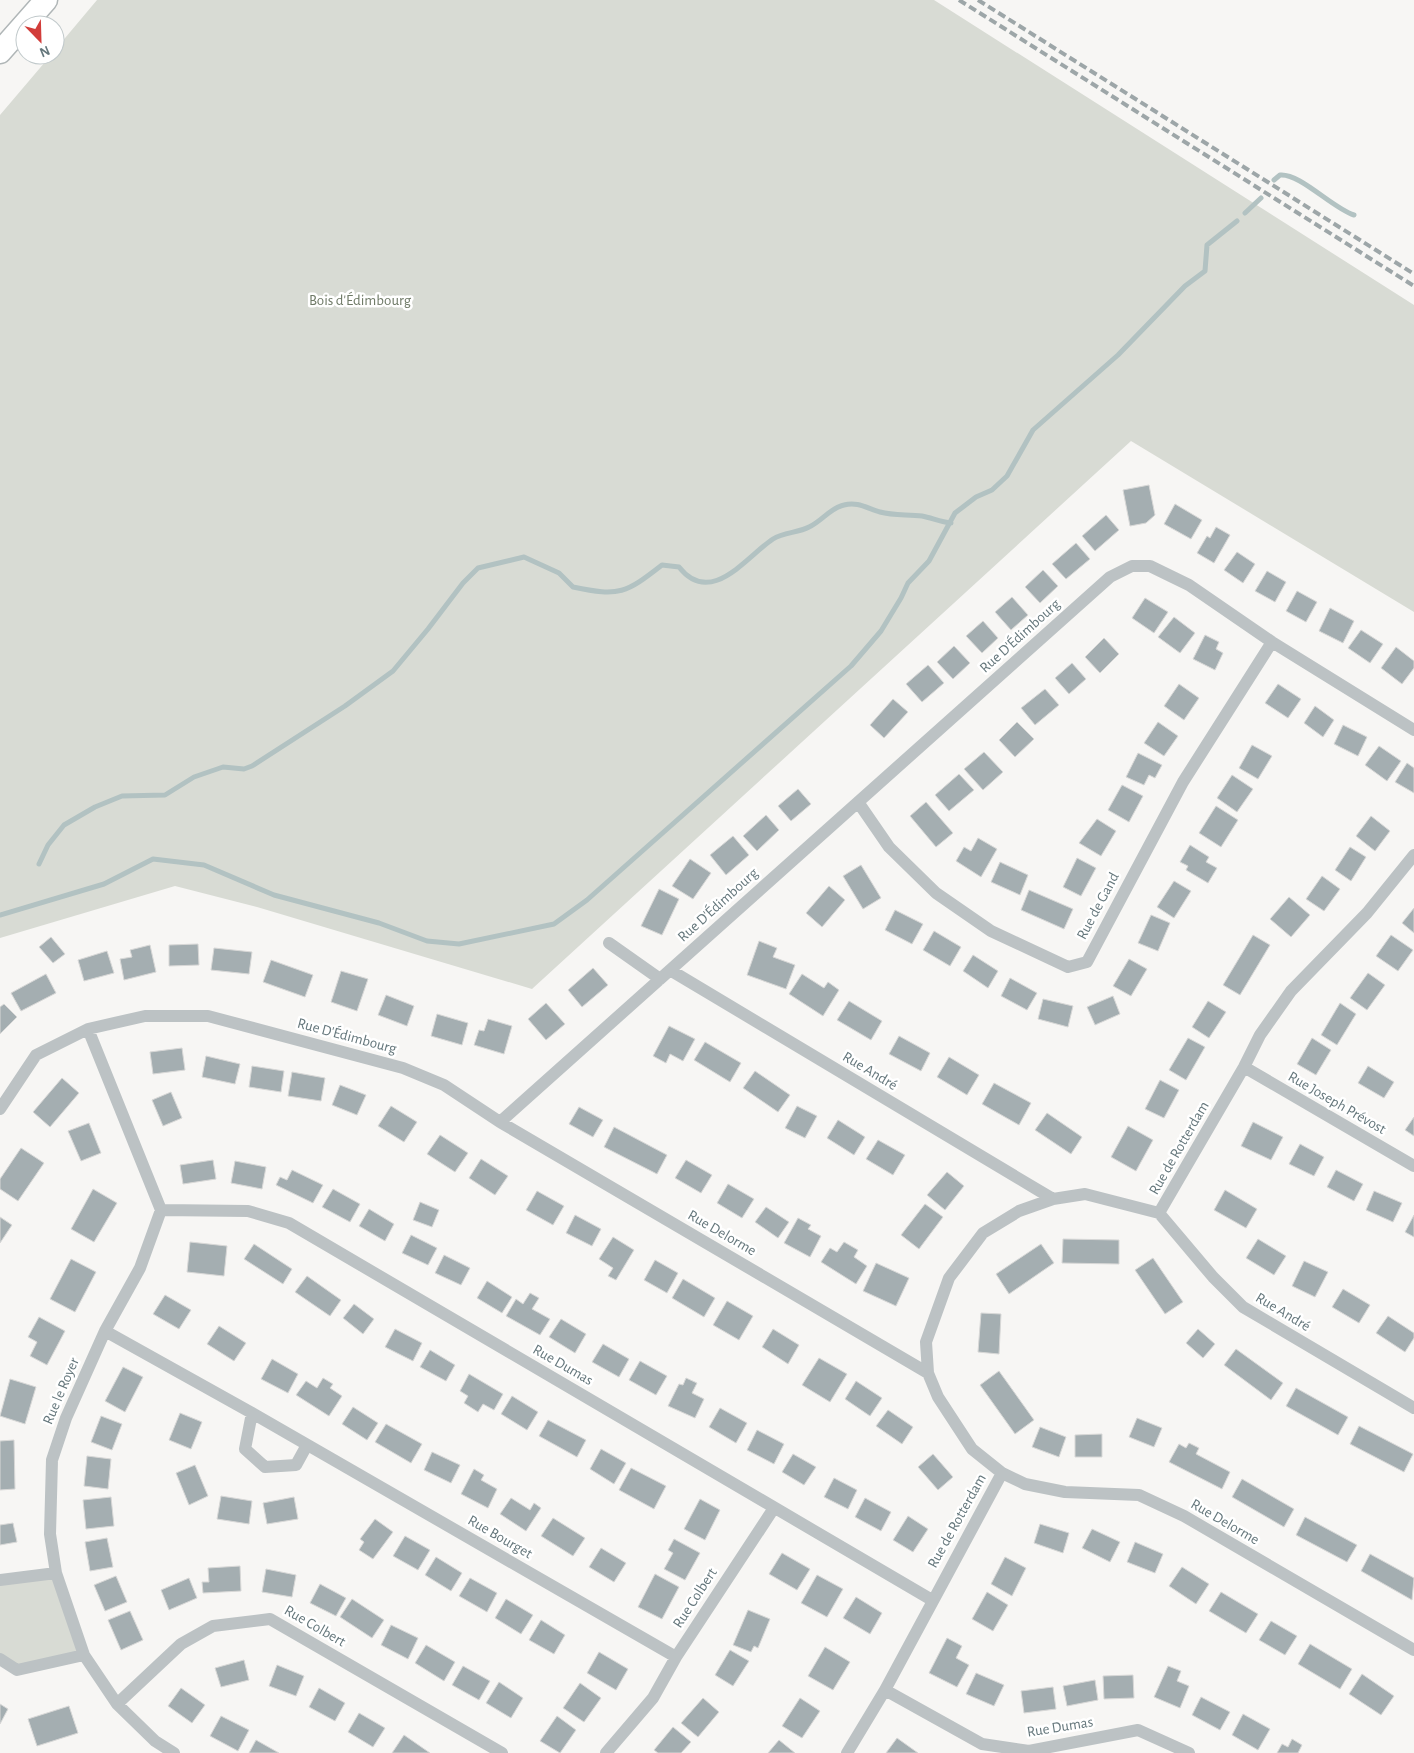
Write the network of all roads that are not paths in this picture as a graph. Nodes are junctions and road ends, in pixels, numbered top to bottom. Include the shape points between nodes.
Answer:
1 (46, 0) edge
2 (0, 52) edge
3 (1272, 642) junction
4 (1414, 730) edge
5 (858, 802) junction
6 (1414, 855) edge
7 (609, 943) dead end
8 (670, 970) junction
9 (660, 979) junction
10 (88, 1029) junction
11 (1244, 1067) junction
12 (0, 1110) edge
13 (500, 1122) junction
14 (1414, 1166) edge
15 (1053, 1200) junction
16 (161, 1210) junction
17 (1159, 1214) junction
18 (105, 1331) junction
19 (928, 1373) junction
20 (1414, 1408) edge
21 (252, 1413) junction
22 (307, 1445) junction
23 (1002, 1473) junction
24 (774, 1508) junction
25 (56, 1573) junction
26 (0, 1580) edge
27 (932, 1600) junction
28 (1414, 1650) edge
29 (84, 1655) junction
30 (676, 1657) junction
31 (0, 1659) edge
32 (885, 1690) junction
33 (117, 1704) junction
34 (174, 1753) edge
35 (502, 1753) edge
36 (606, 1753) edge
37 (847, 1753) edge
38 (1189, 1753) edge

1 - 2 highway
3 - 4 street, Rue D'Édimbourg
3 - 5 street, Rue D'Édimbourg via 1189,584 1150,566 1132,566 1110,577
3 - 5 street, Rue de Gand via 1183,782 1087,962 1068,967 990,930 936,893 889,847
5 - 8 street, Rue D'Édimbourg
6 - 11 street, Rue de Rotterdam via 1366,913 1291,991 1260,1035
7 - 9 street
8 - 9 street, Rue D'Édimbourg
8 - 15 street, Rue André
9 - 13 street, Rue D'Édimbourg
10 - 12 street, Rue D'Édimbourg via 36,1055
10 - 13 street, Rue D'Édimbourg via 145,1016 208,1016 403,1068 444,1085
10 - 16 street
11 - 14 street, Rue Joseph Prévost
11 - 17 street, Rue de Rotterdam
13 - 19 street, Rue Delorme
15 - 17 street, Rue de Rotterdam via 1085,1194
15 - 19 street, Rue de Rotterdam via 1018,1211 983,1233 964,1256 949,1278 926,1342
16 - 18 street, Rue le Royer via 140,1268
16 - 24 street, Rue Dumas via 248,1211 289,1223
17 - 20 street, Rue André via 1242,1308
18 - 21 street, Rue Bourget
18 - 25 street, Rue le Royer via 66,1418 52,1460 50,1534
19 - 23 street, Rue de Rotterdam via 938,1397 972,1449
21 - 22 street, Rue Bourget
21 - 22 street via 245,1449 265,1467 296,1465
22 - 30 street, Rue Bourget
23 - 27 street, Rue de Rotterdam
23 - 28 street, Rue Delorme via 1025,1484 1065,1492 1139,1495 1184,1516
24 - 27 street, Rue Dumas
24 - 30 street, Rue Colbert
25 - 26 street
25 - 29 street, Rue le Royer
27 - 32 street, Rue de Rotterdam
29 - 31 street via 17,1670
29 - 33 street, Rue le Royer
30 - 36 street, Rue Colbert via 653,1698
32 - 37 street, Rue de Rotterdam
32 - 38 street, Rue Dumas via 982,1744 1029,1751 1138,1730
33 - 34 street, Rue le Royer via 155,1741
33 - 35 street, Rue Colbert via 181,1644 213,1626 270,1619

